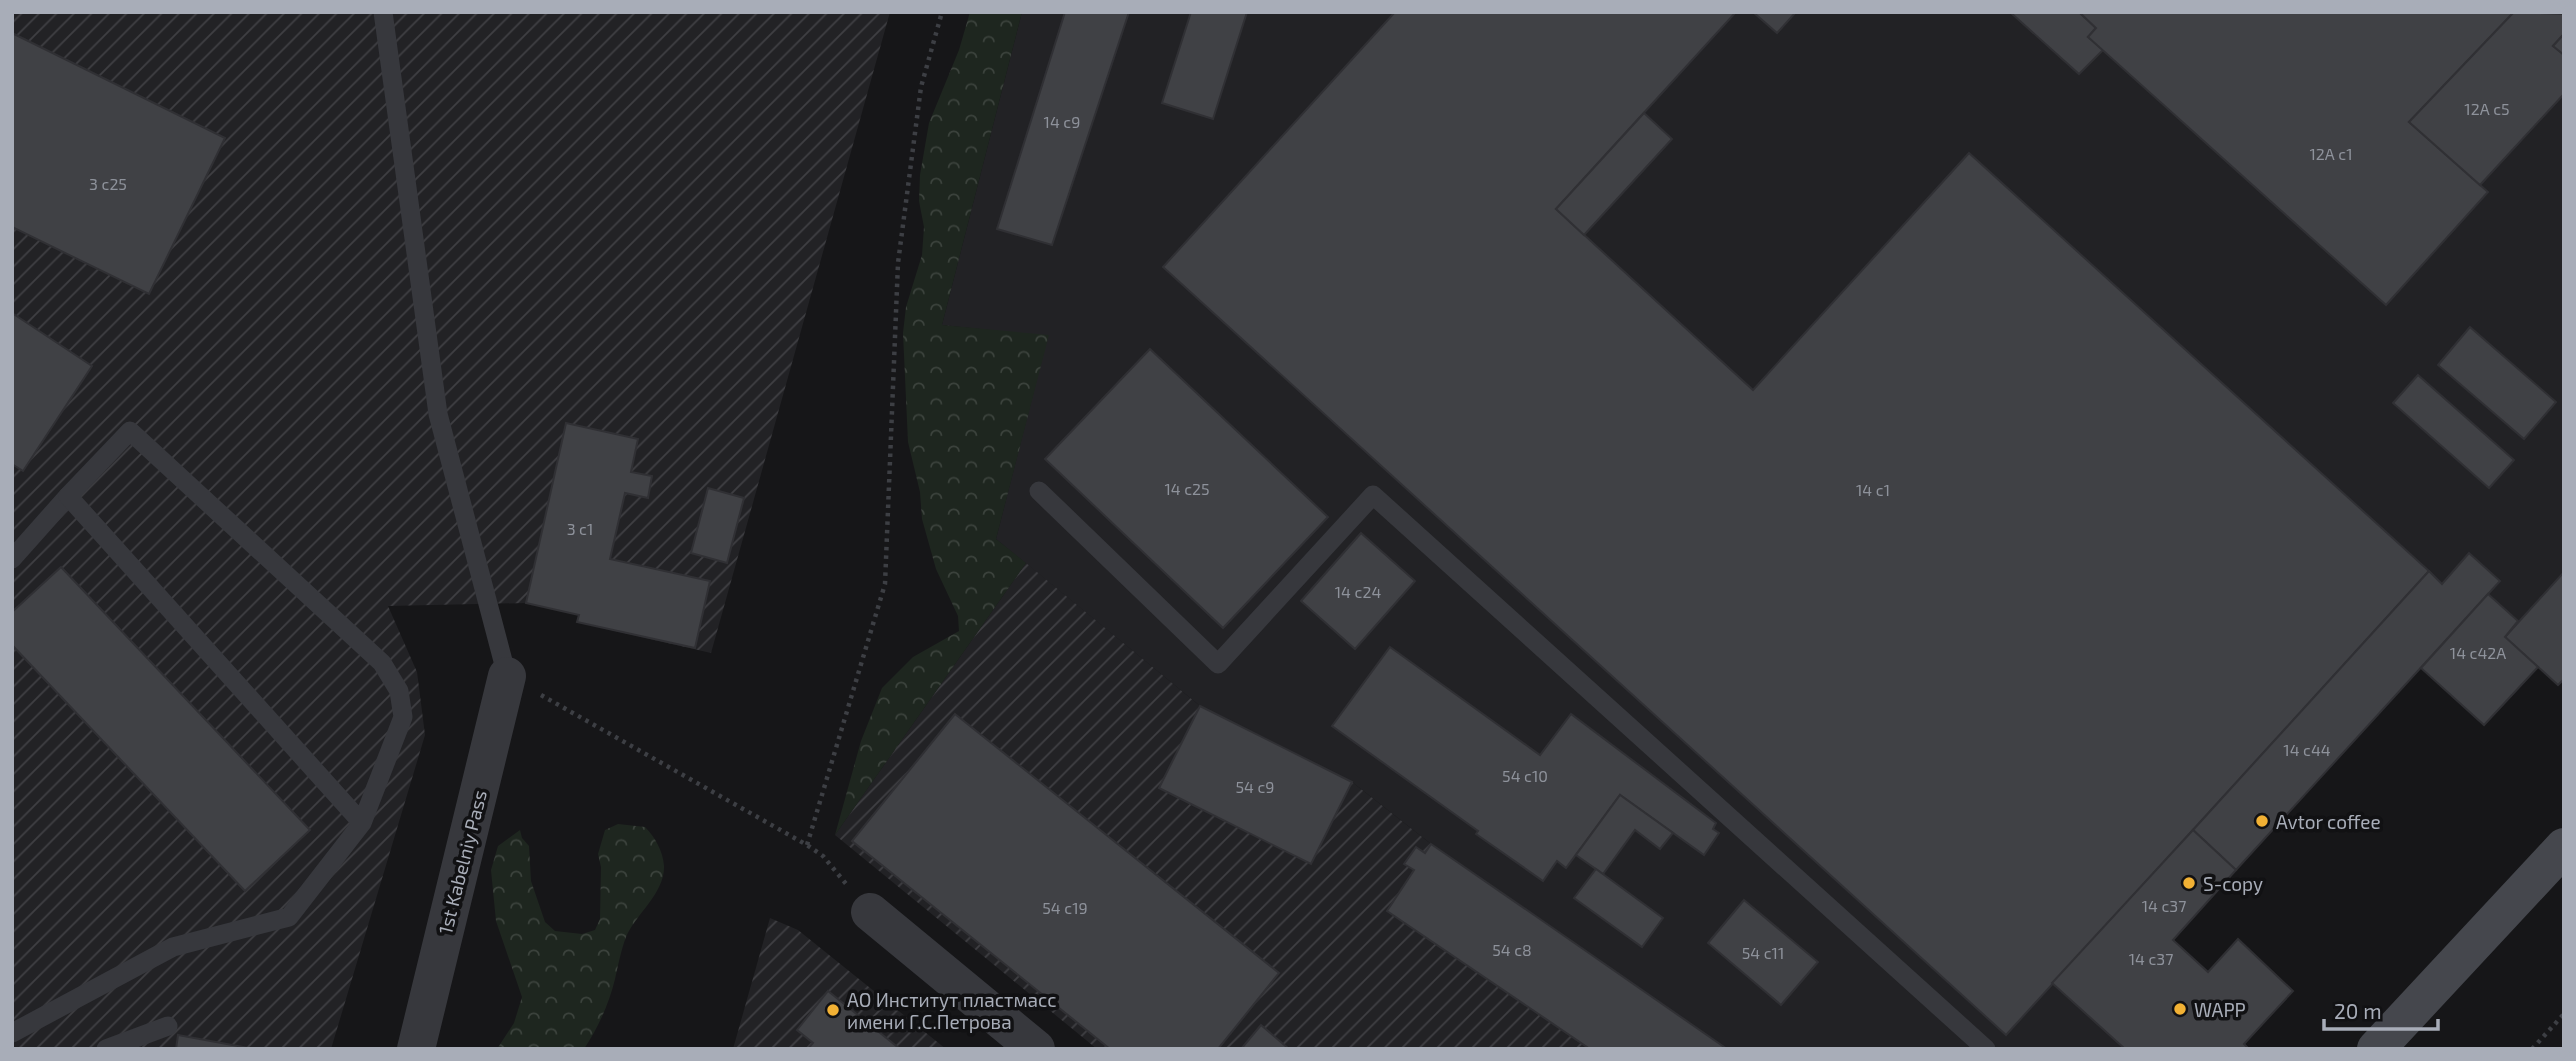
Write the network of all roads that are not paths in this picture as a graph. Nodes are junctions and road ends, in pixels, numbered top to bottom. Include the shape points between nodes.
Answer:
1 (383, 12) edge
2 (1039, 491) dead end
3 (68, 496) junction
4 (12, 559) edge
5 (507, 676) joint
6 (362, 823) junction
7 (2564, 847) edge
8 (870, 912) road end
9 (168, 1026) dead end
10 (12, 1033) edge
11 (106, 1049) edge
12 (416, 1049) edge
13 (1036, 1049) edge
14 (1986, 1049) edge
15 (2376, 1049) edge

1 - 5 lane via 438,414
2 - 14 lane via 1218,664 1373,495
3 - 4 lane
3 - 6 lane
3 - 6 lane via 130,431 382,663 399,691 403,717
5 - 12 street, 1st Kabelniy Pass
6 - 10 lane via 289,917 173,947
7 - 15 street
8 - 13 street
9 - 11 lane

